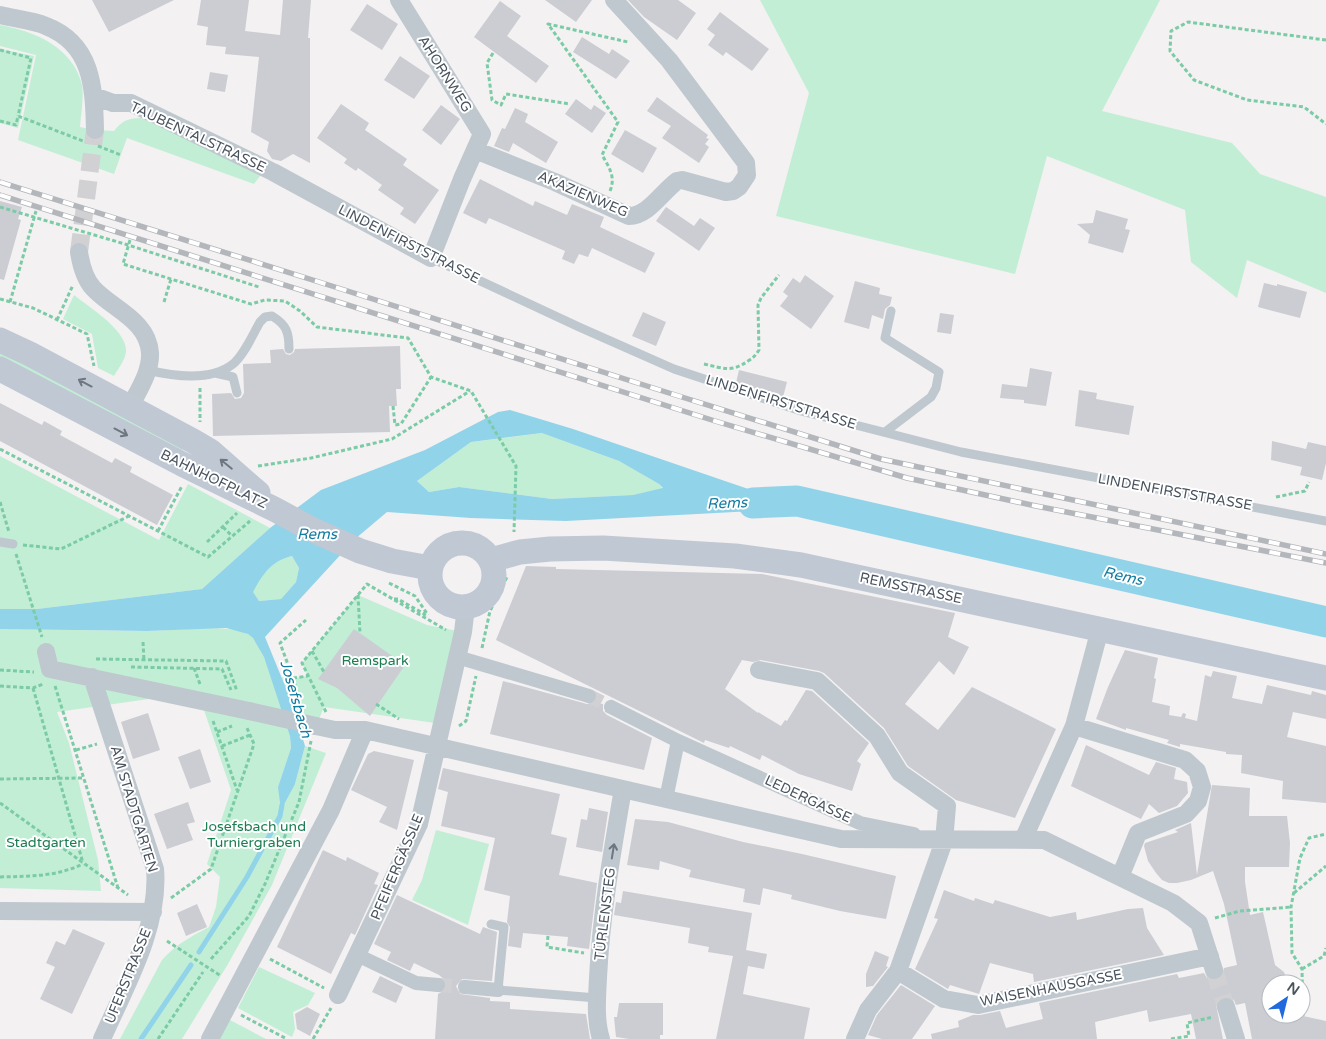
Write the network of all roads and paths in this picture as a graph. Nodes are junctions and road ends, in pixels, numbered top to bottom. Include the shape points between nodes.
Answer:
1 (399, 0) edge
2 (614, 0) edge
3 (4, 11) edge
4 (1326, 40) edge
5 (658, 49) junction
6 (0, 50) edge
7 (493, 53) dead end
8 (94, 96) junction
9 (570, 104) dead end
10 (18, 116) junction
11 (0, 121) edge
12 (1326, 124) edge
13 (92, 139) junction
14 (475, 150) junction
15 (121, 155) dead end
16 (273, 172) joint
17 (603, 204) junction
18 (0, 207) edge
19 (36, 211) dead end
20 (34, 217) junction
21 (130, 240) dead end
22 (128, 245) junction
23 (79, 252) tunnel mouth
24 (431, 258) junction
25 (779, 275) dead end
26 (166, 277) dead end
27 (171, 279) dead end
28 (260, 287) dead end
29 (68, 293) dead end
30 (0, 299) edge
31 (10, 302) junction
32 (164, 302) dead end
33 (890, 311) dead end
34 (57, 320) junction
35 (408, 338) dead end
36 (0, 340) edge
37 (289, 349) dead end
38 (703, 364) dead end
39 (0, 369) edge
40 (95, 369) dead end
41 (147, 370) junction
42 (215, 373) junction
43 (200, 375) junction
44 (431, 377) junction
45 (472, 392) junction
46 (237, 393) dead end
47 (393, 406) dead end
48 (130, 407) junction
49 (200, 424) dead end
50 (885, 432) junction
51 (0, 449) edge
52 (232, 469) junction
53 (1309, 482) dead end
54 (184, 483) dead end
55 (1269, 499) dead end
56 (0, 502) edge
57 (274, 509) junction
58 (238, 512) dead end
59 (129, 516) junction
60 (251, 519) dead end
61 (1326, 521) edge
62 (223, 527) junction
63 (158, 531) junction
64 (232, 536) junction
65 (514, 536) dead end
66 (0, 542) edge
67 (207, 542) dead end
68 (13, 544) junction
69 (491, 560) junction
70 (430, 568) junction
71 (390, 572) junction
72 (358, 595) junction
73 (394, 599) junction
74 (466, 607) junction
75 (428, 615) junction
76 (306, 620) dead end
77 (430, 620) junction
78 (1100, 628) junction
79 (463, 632) junction
80 (360, 633) dead end
81 (143, 642) dead end
82 (312, 651) junction
83 (46, 652) joint
84 (457, 657) junction
85 (100, 659) dead end
86 (144, 661) junction
87 (50, 669) junction
88 (0, 670) edge
89 (759, 670) dead end
90 (324, 672) dead end
91 (308, 676) junction
92 (92, 677) junction
93 (293, 678) junction
94 (1326, 678) edge
95 (41, 685) dead end
96 (0, 686) edge
97 (33, 688) junction
98 (237, 692) dead end
99 (589, 696) tunnel mouth
100 (206, 702) junction
101 (323, 707) dead end
102 (611, 707) tunnel mouth
103 (303, 713) dead end
104 (1074, 726) junction
105 (365, 730) junction
106 (313, 732) junction
107 (250, 735) dead end
108 (112, 739) junction
109 (678, 740) junction
110 (254, 744) dead end
111 (222, 746) junction
112 (436, 747) junction
113 (76, 750) junction
114 (84, 778) junction
115 (0, 779) edge
116 (58, 779) junction
117 (623, 789) junction
118 (238, 792) junction
119 (666, 799) junction
120 (0, 803) edge
121 (1326, 834) edge
122 (944, 840) junction
123 (1023, 840) junction
124 (83, 864) junction
125 (1326, 866) edge
126 (0, 876) edge
127 (1120, 877) junction
128 (1293, 894) junction
129 (1291, 906) junction
130 (0, 911) edge
131 (153, 912) junction
132 (1199, 923) junction
133 (491, 924) dead end
134 (548, 936) dead end
135 (165, 940) dead end
136 (1326, 948) edge
137 (256, 952) junction
138 (357, 955) junction
139 (599, 955) junction
140 (1325, 956) edge
141 (211, 959) dead end
142 (1302, 969) junction
143 (898, 971) junction
144 (202, 972) dead end
145 (1302, 974) edge
146 (221, 976) dead end
147 (438, 985) tunnel mouth
148 (464, 987) tunnel mouth
149 (498, 990) junction
150 (338, 995) junction
151 (597, 998) junction
152 (226, 1007) junction
153 (1231, 1022) edge
154 (102, 1039) edge
155 (158, 1039) edge
156 (210, 1039) edge
157 (287, 1039) edge
158 (313, 1039) edge
159 (601, 1039) edge
160 (855, 1039) edge
161 (1171, 1039) edge

1 - 14 street, AHORNWEG via 482,134
2 - 5 street, AKAZIENWEG
3 - 8 street via 69,39 85,60
4 - 12 path via 1188,22 1170,31 1170,51 1194,80 1247,100 1304,107
5 - 17 path via 548,24 618,122 602,155 612,173 612,184
5 - 17 street, AKAZIENWEG via 746,163 747,175 739,187 726,192 677,181 636,216
6 - 10 path via 31,58
7 - 9 path via 486,63 492,100 501,105 506,94
8 - 13 street
8 - 16 street, TAUBENTALSTRASSE via 113,103 131,103
10 - 11 path via 16,125
10 - 13 path
13 - 15 path
14 - 17 street, AKAZIENWEG
14 - 24 street
16 - 24 street, LINDENFIRSTSTRASSE
18 - 20 path
19 - 20 path
20 - 22 path
20 - 31 path
21 - 22 path
22 - 26 path via 123,264
22 - 28 path
23 - 41 street via 82,270 92,288 135,321 145,336 150,353
24 - 50 lane, LINDENFIRSTSTRASSE via 674,369 801,411
25 - 38 path via 758,305 759,350 756,355 732,370
27 - 32 path
29 - 34 path
30 - 31 path
31 - 34 path via 33,308
33 - 50 lane via 885,338 939,372 931,396
34 - 40 path via 87,334
35 - 44 path
48 -> 36 main road, BAHNHOFPLATZ
37 - 42 lane via 289,334 284,324 272,316 265,317 234,363
39 -> 57 main road, BAHNHOFPLATZ
41 - 43 lane via 169,375
41 - 48 street
42 - 43 lane
42 - 46 lane via 233,377
43 - 49 path
44 - 45 path
44 - 47 path via 401,424 395,425
45 - 52 path via 392,439 310,458
45 - 65 path via 516,466
52 -> 48 main road, BAHNHOFPLATZ via 202,446
50 - 61 lane, LINDENFIRSTSTRASSE via 960,452
51 - 59 path
52 - 57 main road, BAHNHOFPLATZ
53 - 55 path via 1305,491
54 - 63 path
56 - 68 path
57 - 71 main road via 360,551
58 - 62 path
59 - 63 path
59 - 68 path via 61,549
60 - 64 path
62 - 64 path
62 - 67 path
63 - 64 path via 208,557
66 - 68 lane
68 - 83 path
69 - 70 main road via 484,551 463,542 442,549
69 - 74 main road via 494,580 491,590 480,601
69 - 78 main road, REMSSTRASSE via 520,552 603,548 735,556 801,564 923,594
70 - 71 main road
70 - 74 main road via 432,588 438,597 446,603
71 - 75 path via 415,596
72 - 73 path via 367,584
72 - 80 path
72 - 82 path
73 - 75 path via 398,598
73 - 77 path
74 - 79 street
75 - 77 path
76 - 93 path via 280,643
77 - 79 path via 447,632
78 - 94 main road, REMSSTRASSE
78 - 104 street
79 - 84 street
81 - 86 path
82 - 90 path
82 - 91 path via 302,663
83 - 87 street
84 - 99 street
84 - 112 street
85 - 86 path
86 - 98 path via 226,661
87 - 88 path via 36,672
87 - 92 street
87 - 113 path
89 - 122 street via 818,681 877,736 900,772 947,806
91 - 93 path
91 - 101 path
92 - 100 street
92 - 108 street, AM STADTGARTEN
93 - 103 path
95 - 97 path
96 - 97 path
97 - 116 path
100 - 106 street, LEDERGASSE, bridge via 249,711
100 - 111 path
102 - 109 street, LEDERGASSE
104 - 123 street
104 - 127 street via 1185,760 1198,771 1202,787 1198,800 1186,814 1138,833
105 - 106 street, LEDERGASSE
105 - 112 street, LEDERGASSE
105 - 137 street via 335,812
106 - 141 path via 299,802 265,884 249,916
107 - 111 path
108 - 113 path
108 - 131 street, AM STADTGARTEN via 155,869
109 - 119 street
109 - 122 street, LEDERGASSE via 860,823
110 - 118 path
111 - 118 path
112 - 117 street, LEDERGASSE
112 - 138 street, PFEIFERGÄSSLE via 419,824
113 - 114 path
114 - 116 path
114 - 124 path via 118,888
115 - 116 path
116 - 124 path
117 - 119 street, LEDERGASSE
139 -> 117 street, TÜRLENSTEG
118 - 131 path via 211,869
119 - 122 street, LEDERGASSE via 841,839
120 - 124 path
121 - 128 path via 1309,838 1300,858
122 - 123 street, LEDERGASSE
122 - 143 street
123 - 127 street, LEDERGASSE via 1044,840
124 - 126 path via 44,875
125 - 128 path
127 - 132 street, LEDERGASSE via 1174,903
128 - 129 path
129 - 132 path via 1240,910
129 - 142 path via 1292,953
130 - 131 street
131 - 154 street, UFERSTRASSE via 142,948
132 - 143 street, WAISENHAUSGASSE via 1212,963 978,1005 944,999
133 - 149 lane via 504,927
134 - 139 path via 547,948
135 - 146 path, bridge
136 - 140 path
137 - 150 path
137 - 152 street
138 - 147 street via 416,983
138 - 150 street, PFEIFERGÄSSLE
139 - 151 street, TÜRLENSTEG
140 - 142 path
142 - 145 path
143 - 160 street via 868,1010
144 - 155 path
148 - 149 street
149 - 151 lane
150 - 158 path
151 - 159 street, TÜRLENSTEG
152 - 156 street
152 - 157 path
153 - 161 path via 1187,1023 1190,1036

